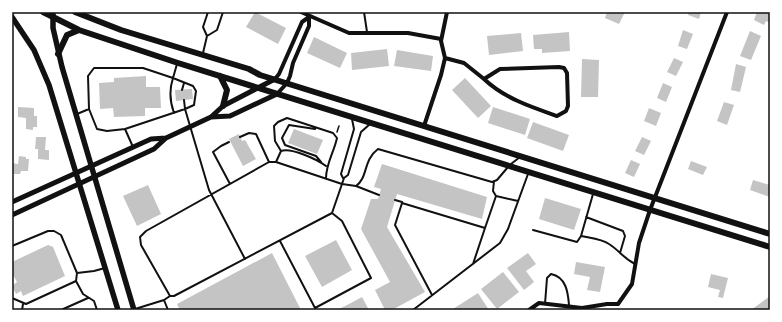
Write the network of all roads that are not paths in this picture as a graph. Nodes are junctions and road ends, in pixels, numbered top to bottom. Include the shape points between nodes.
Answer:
1 (43, 12) edge
2 (75, 12) edge
3 (208, 12) edge
4 (223, 12) edge
5 (300, 12) edge
6 (364, 12) edge
7 (446, 12) edge
8 (728, 12) edge
9 (53, 15) edge
10 (12, 17) edge
11 (309, 17) junction
12 (79, 30) junction
13 (367, 34) junction
14 (207, 36) junction
15 (441, 39) junction
16 (58, 54) junction
17 (202, 55) junction
18 (445, 58) junction
19 (178, 63) junction
20 (220, 76) junction
21 (173, 78) junction
22 (275, 79) junction
23 (484, 79) junction
24 (184, 82) junction
25 (287, 83) junction
26 (260, 89) junction
27 (182, 90) dead end
28 (278, 94) junction
29 (184, 100) dead end
30 (223, 106) junction
31 (90, 109) junction
32 (185, 109) junction
33 (174, 113) junction
34 (76, 114) junction
35 (212, 118) junction
36 (352, 118) junction
37 (371, 124) junction
38 (424, 126) junction
39 (190, 127) junction
40 (318, 129) junction
41 (125, 130) junction
42 (240, 137) dead end
43 (166, 138) junction
44 (230, 142) dead end
45 (133, 147) junction
46 (281, 151) junction
47 (521, 156) junction
48 (269, 162) junction
49 (276, 162) junction
50 (321, 162) junction
51 (91, 166) junction
52 (326, 166) junction
53 (509, 166) junction
54 (77, 173) junction
55 (529, 173) junction
56 (95, 177) junction
57 (326, 178) junction
58 (344, 178) junction
59 (494, 181) junction
60 (80, 184) junction
61 (230, 184) junction
62 (342, 184) junction
63 (356, 186) junction
64 (593, 193) junction
65 (211, 195) junction
66 (379, 195) dead end
67 (496, 196) junction
68 (654, 198) junction
69 (395, 200) dead end
70 (518, 201) junction
71 (12, 202) edge
72 (402, 203) junction
73 (650, 210) junction
74 (332, 213) junction
75 (12, 215) edge
76 (586, 217) junction
77 (485, 228) junction
78 (533, 230) dead end
79 (770, 234) edge
80 (581, 236) junction
81 (280, 240) junction
82 (12, 246) edge
83 (770, 247) edge
84 (620, 253) junction
85 (245, 259) junction
86 (473, 264) junction
87 (636, 264) junction
88 (104, 268) junction
89 (77, 273) junction
90 (76, 281) junction
91 (432, 295) junction
92 (170, 296) junction
93 (12, 298) edge
94 (88, 298) junction
95 (164, 300) junction
96 (23, 304) junction
97 (545, 304) junction
98 (618, 304) junction
99 (569, 306) junction
100 (22, 310) edge
101 (61, 310) edge
102 (97, 310) edge
103 (118, 310) edge
104 (134, 310) edge
105 (168, 310) edge
106 (413, 310) edge
107 (529, 310) edge
108 (619, 310) edge

1 - 9 main road
2 - 17 main road
3 - 14 lane via 203,27
4 - 14 lane via 217,30
5 - 11 street
6 - 13 lane
7 - 15 street
8 - 68 street
9 - 12 main road
9 - 16 main road
10 - 54 main road via 34,50 50,85
11 - 13 street via 349,33
11 - 22 street via 302,22
11 - 25 street via 309,26
12 - 16 main road via 67,35
12 - 19 main road
13 - 15 street via 408,33
14 - 17 lane
15 - 18 street
16 - 34 main road
17 - 22 main road
18 - 23 street via 464,63
18 - 38 street
19 - 20 main road
19 - 21 lane
20 - 26 main road
20 - 30 main road via 227,90
21 - 24 lane
21 - 31 lane via 143,68 94,68 88,76
21 - 33 lane via 170,85
22 - 25 main road
22 - 26 street
23 - 23 street via 526,105 557,116 567,109 567,73 564,68 500,69
24 - 27 lane
24 - 32 lane via 193,86 196,91 194,105
25 - 28 street
25 - 38 main road
26 - 28 main road
26 - 30 street
28 - 35 street via 230,116
28 - 36 main road
29 - 32 lane
30 - 35 street
31 - 34 lane
31 - 41 lane via 97,129
32 - 33 lane
32 - 39 lane
33 - 41 lane
34 - 51 main road
35 - 39 street
36 - 37 main road
36 - 58 lane via 354,129 341,174
37 - 53 main road
37 - 58 lane via 361,132 348,175
38 - 47 main road
39 - 43 street
39 - 65 lane
40 - 46 lane via 287,118 278,122 273,132
40 - 50 lane via 289,125 282,138 285,144 316,156
40 - 52 lane via 333,133 337,138 331,160
41 - 45 lane
42 - 48 lane via 249,133 256,134
43 - 45 street via 151,139
43 - 56 street via 154,150
44 - 61 lane via 213,152
45 - 51 street
46 - 49 lane
46 - 50 lane via 289,150
47 - 53 lane
47 - 68 main road
48 - 49 lane
48 - 61 lane
49 - 57 lane
50 - 52 lane
51 - 54 street
51 - 56 main road
52 - 57 lane
53 - 55 main road
53 - 59 lane
54 - 60 main road
54 - 71 street
55 - 64 main road
55 - 70 lane
56 - 60 street
56 - 104 main road
57 - 62 lane
58 - 62 lane
59 - 63 lane via 378,149 371,154 361,183
59 - 67 lane via 493,191
60 - 75 street
60 - 88 main road
61 - 65 lane
62 - 63 lane
62 - 74 lane
63 - 66 lane
64 - 73 main road
64 - 76 lane
65 - 85 lane
65 - 92 lane via 146,231 140,237 141,244
67 - 70 lane
67 - 77 lane
68 - 73 street
68 - 79 main road
69 - 72 lane
70 - 86 lane via 500,243
72 - 77 lane
72 - 91 lane via 395,225
73 - 83 main road
73 - 87 street via 639,243
74 - 81 lane
74 - 81 lane via 342,221 371,278 315,308
76 - 80 lane
76 - 84 lane via 623,230 625,236
77 - 86 lane
78 - 80 lane via 577,242
80 - 84 lane via 608,243
81 - 85 lane
82 - 89 lane via 48,231 54,231 61,235
84 - 87 lane via 626,260
85 - 92 lane
86 - 91 lane
87 - 98 street via 632,284
88 - 89 lane
88 - 103 main road
89 - 90 lane
90 - 94 lane
90 - 96 lane
91 - 106 lane
92 - 95 lane
93 - 96 lane
94 - 101 lane
94 - 102 lane via 94,301
95 - 104 lane
95 - 105 lane
96 - 100 lane
97 - 99 street
97 - 99 lane via 547,278 551,274 558,276 564,283 568,291
97 - 107 street via 538,303
98 - 99 street via 582,308
98 - 108 street

